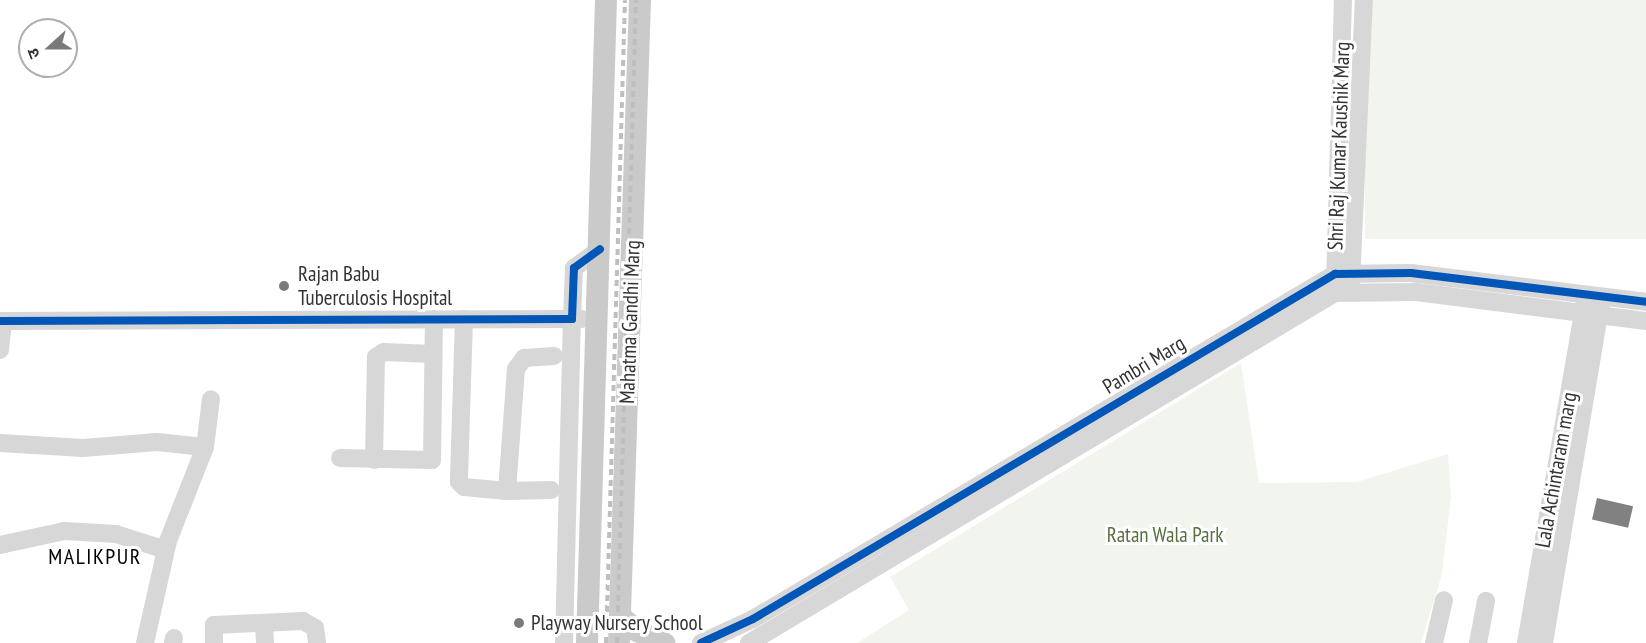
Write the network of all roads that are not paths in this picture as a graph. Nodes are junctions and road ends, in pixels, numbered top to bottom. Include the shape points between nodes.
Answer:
1 (606, 0) edge
2 (640, 0) edge
3 (1343, 0) edge
4 (1364, 0) edge
5 (600, 249) junction
6 (1343, 273) junction
7 (1343, 292) junction
8 (1646, 302) edge
9 (1592, 306) junction
10 (434, 319) junction
11 (464, 319) junction
12 (572, 319) junction
13 (598, 320) junction
14 (2, 321) edge
15 (1646, 321) edge
16 (0, 350) edge
17 (433, 354) junction
18 (554, 356) dead end
19 (211, 399) dead end
20 (0, 443) edge
21 (205, 447) junction
22 (340, 458) dead end
23 (374, 460) junction
24 (1014, 474) junction
25 (551, 490) dead end
26 (507, 491) junction
27 (0, 543) edge
28 (166, 550) junction
29 (1444, 600) dead end
30 (1486, 601) dead end
31 (620, 616) junction
32 (264, 624) junction
33 (214, 626) edge
34 (145, 643) edge
35 (265, 643) edge
36 (317, 643) edge
37 (564, 643) edge
38 (588, 643) edge
39 (619, 643) edge
40 (664, 643) edge
41 (701, 643) edge
42 (748, 643) edge
43 (1434, 643) edge
44 (1478, 643) edge
45 (1526, 643) edge
46 (1544, 643) edge

1 - 5 main road, Mahatma Gandhi Marg
2 - 31 main road, Mahatma Gandhi Marg
3 - 6 street, Shri Raj Kumar Kaushik Marg
4 - 6 street, Shri Raj Kumar Kaushik Marg
5 - 12 street via 574,268
5 - 13 main road, Mahatma Gandhi Marg
6 - 7 street, Shri Raj Kumar Kaushik Marg
6 - 9 street via 1411,273
6 - 24 street, Pambri Marg
7 - 9 street via 1416,292
7 - 24 street, Pambri Marg
8 - 9 street
9 - 15 street
9 - 45 street, Lala Achintaram marg
9 - 46 street, Lala Achintaram marg
10 - 11 street
10 - 14 street
10 - 17 street
11 - 12 street
11 - 26 street via 459,482 464,488
12 - 13 street
12 - 37 street
13 - 38 main road, Mahatma Gandhi Marg
14 - 16 street
17 - 23 street via 384,352 376,357
17 - 23 street via 432,460
18 - 26 street via 524,358 516,369
19 - 21 street
20 - 21 street via 83,448 157,442
21 - 28 street
22 - 23 street
24 - 41 street, Pambri Marg via 753,619
24 - 42 street, Pambri Marg
25 - 26 street
27 - 28 street via 64,531 116,534
28 - 34 street
29 - 43 street
30 - 44 street
31 - 39 main road, Mahatma Gandhi Marg
31 - 40 main road via 637,631
32 - 33 street
32 - 35 street
32 - 36 street via 303,621 315,628

